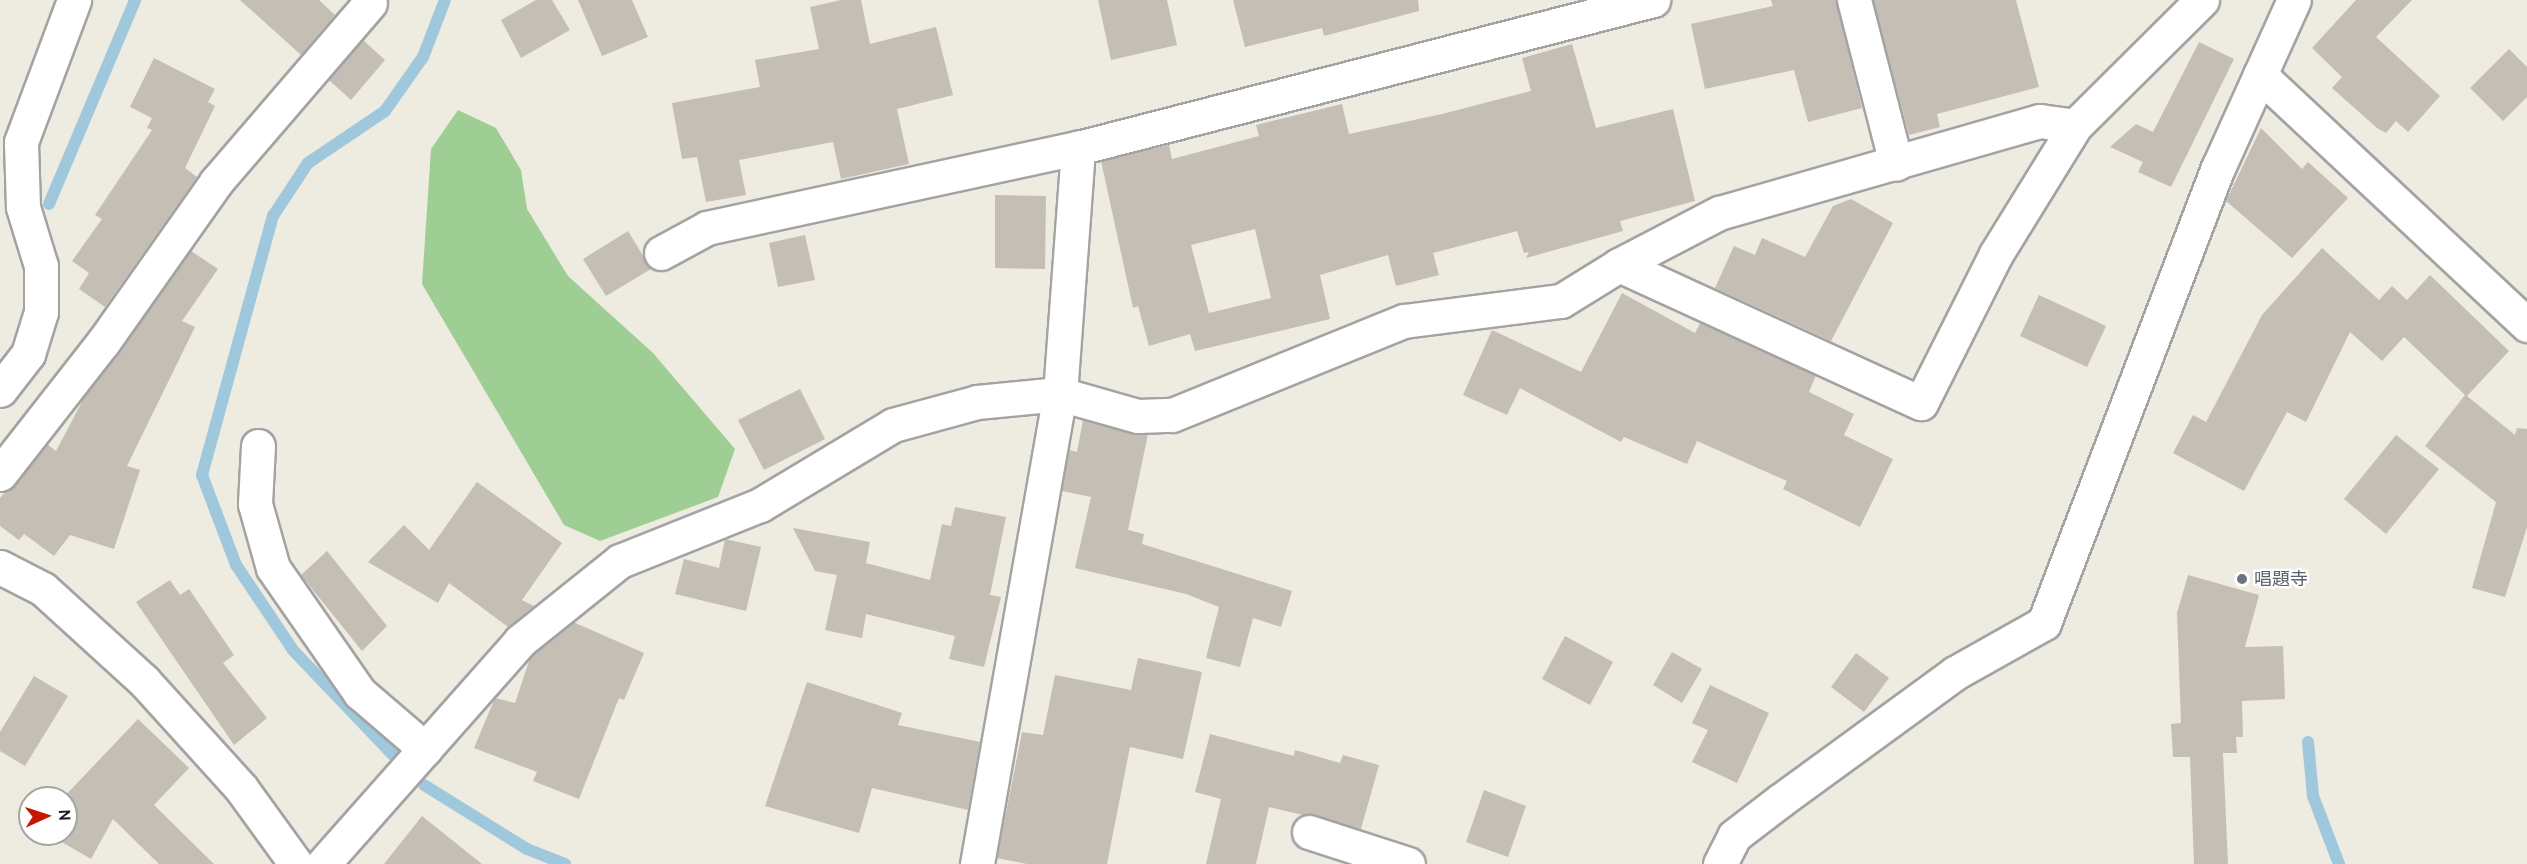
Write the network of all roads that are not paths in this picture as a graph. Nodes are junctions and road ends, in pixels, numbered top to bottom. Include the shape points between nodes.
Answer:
1 (74, 0) edge
2 (1653, 0) edge
3 (1854, 0) edge
4 (2202, 0) edge
5 (2294, 0) edge
6 (370, 3) dead end
7 (2260, 75) junction
8 (2075, 126) junction
9 (1078, 148) junction
10 (1896, 164) junction
11 (661, 253) dead end
12 (1618, 266) junction
13 (2527, 325) edge
14 (0, 390) edge
15 (1060, 394) junction
16 (258, 447) dead end
17 (0, 474) edge
18 (0, 567) edge
19 (425, 749) junction
20 (1309, 832) dead end
21 (296, 864) edge
22 (323, 864) edge
23 (977, 864) edge
24 (1408, 864) edge
25 (1720, 864) edge

1 - 14 street via 21,142 23,207 41,266 41,312 28,354
2 - 9 street
3 - 10 street
4 - 8 street
5 - 7 street
6 - 17 street via 216,182 104,340
7 - 13 street
7 - 25 street via 2218,168 2044,623 1955,673 1781,800 1734,836
8 - 10 street via 2040,121
8 - 12 street via 1996,254 1921,403
9 - 11 street via 707,228
9 - 15 street
10 - 12 street via 1719,213
12 - 15 street via 1561,301 1404,321 1172,415 1138,416
15 - 19 street via 977,402 893,425 760,505 620,561 520,641
15 - 23 street
16 - 19 street via 255,504 273,568 360,693
18 - 21 street via 43,589 144,681 241,788
19 - 22 street
20 - 24 street

